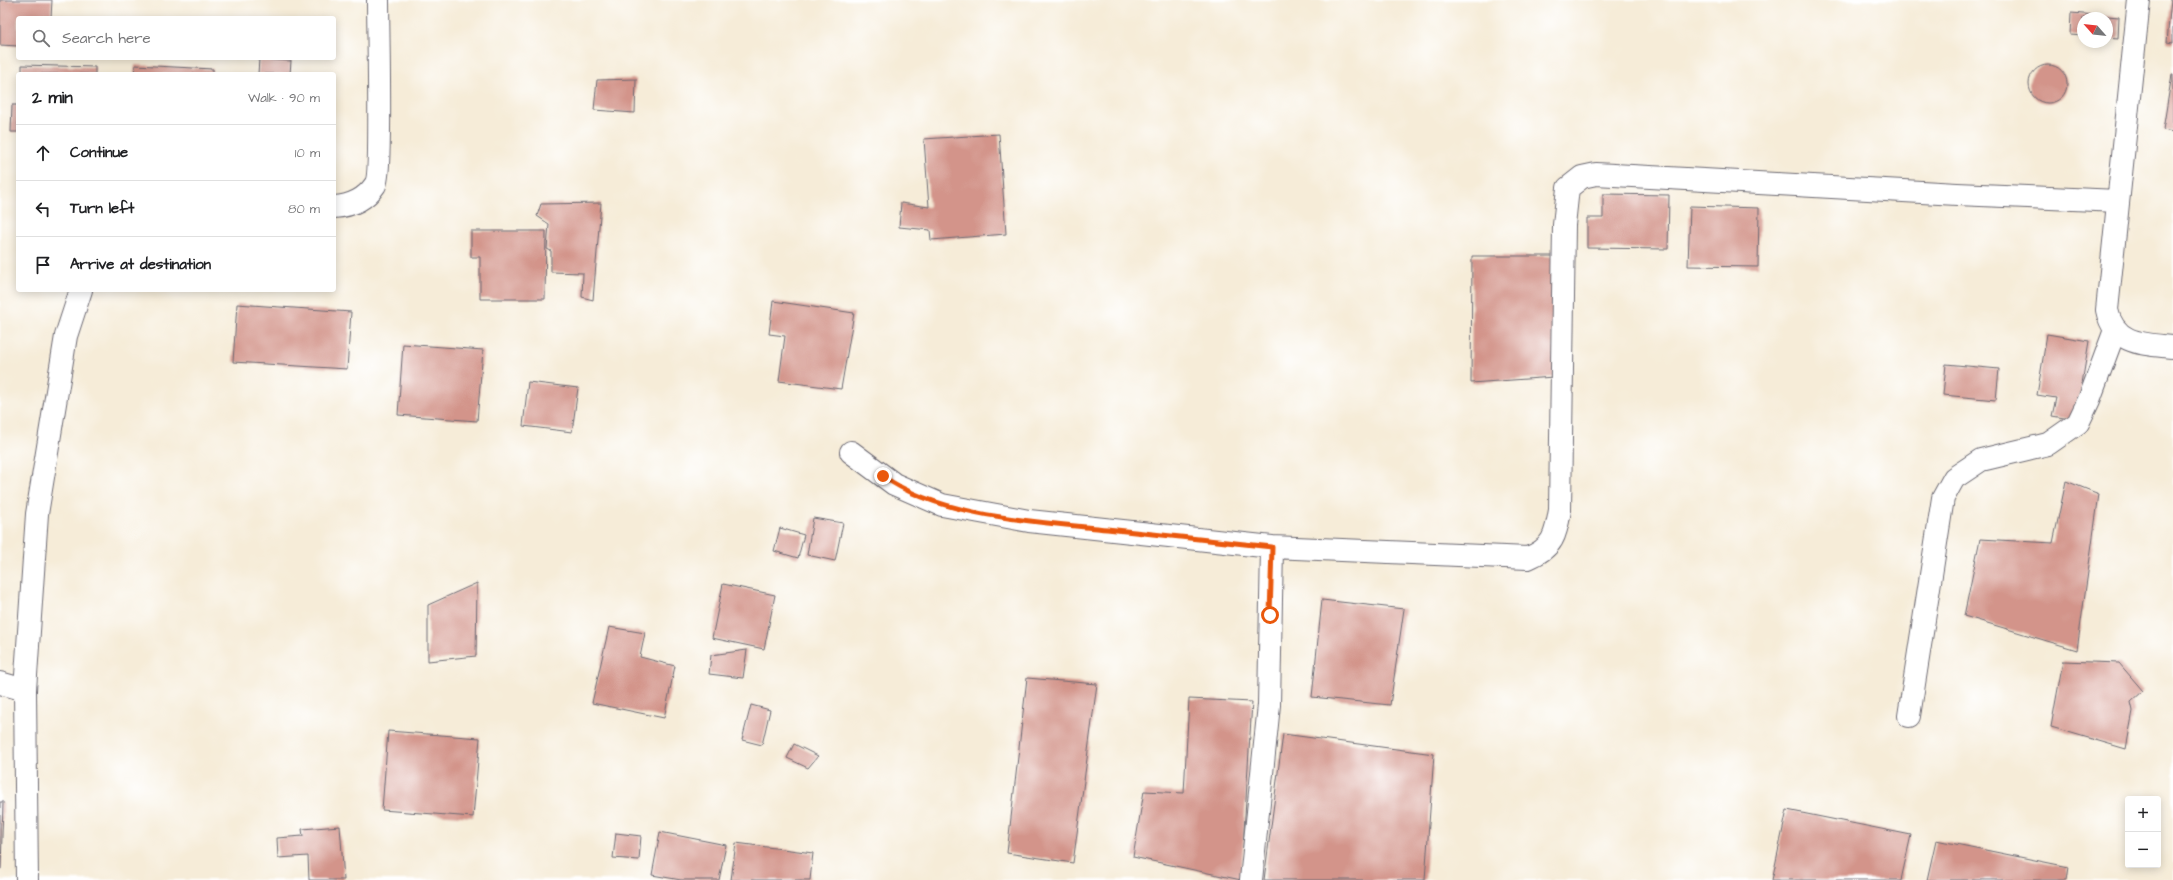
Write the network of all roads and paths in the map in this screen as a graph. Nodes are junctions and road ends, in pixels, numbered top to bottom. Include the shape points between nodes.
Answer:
1 (378, 0) edge
2 (2139, 0) edge
3 (2118, 201) junction
4 (336, 207) edge
5 (80, 292) edge
6 (2115, 330) junction
7 (2173, 347) edge
8 (851, 452) dead end
9 (1272, 547) junction
10 (0, 683) edge
11 (25, 690) junction
12 (1909, 716) dead end
13 (27, 880) edge
14 (1251, 880) edge

1 - 4 street via 376,184 362,200
2 - 3 street
3 - 6 street via 2107,310 2109,321
3 - 9 street via 1596,174 1582,177 1568,188 1564,225 1560,510 1552,541 1542,552 1528,558
5 - 11 street via 66,336 37,514
6 - 7 street via 2123,337 2138,343
6 - 12 street via 2078,423 2048,444 1981,460 1954,478 1943,498
8 - 9 street via 894,484 942,505 1029,521
9 - 14 street via 1269,705
10 - 11 street
11 - 13 street

